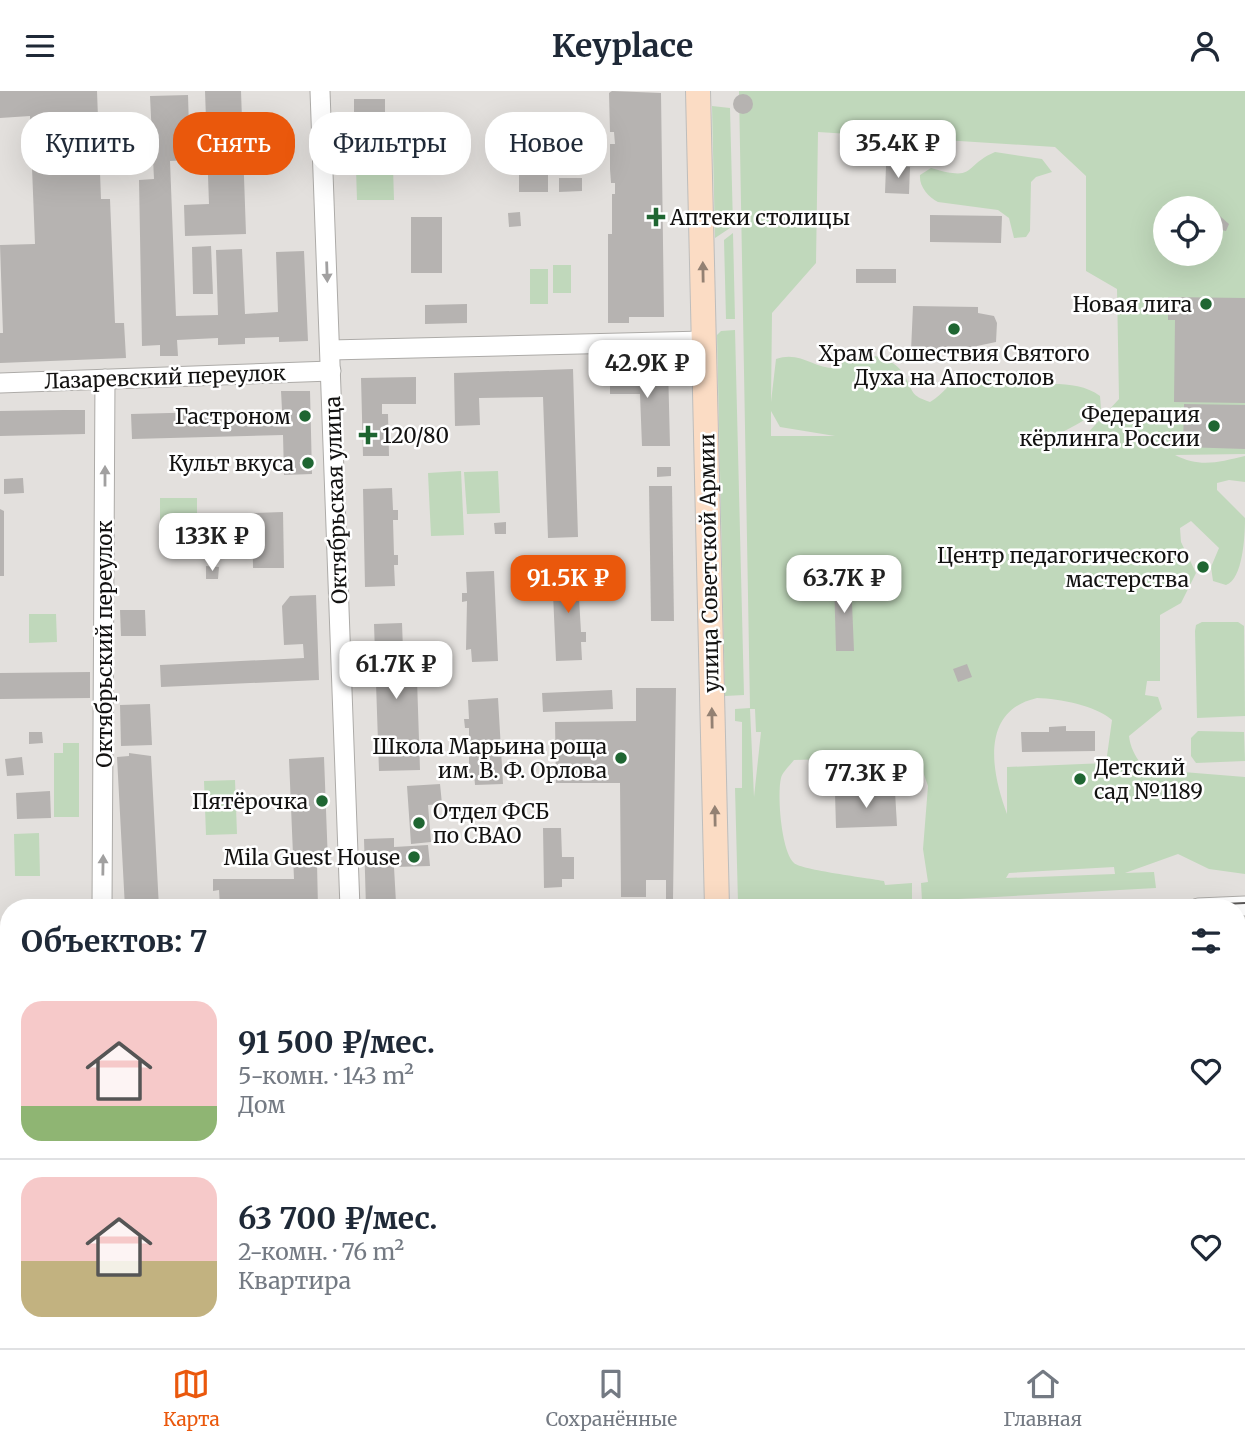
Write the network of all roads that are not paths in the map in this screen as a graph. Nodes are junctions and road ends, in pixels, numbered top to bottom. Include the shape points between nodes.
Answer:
1 (320, 91) edge
2 (698, 91) edge
3 (704, 341) junction
4 (330, 350) junction
5 (331, 371) junction
6 (105, 379) junction
7 (0, 383) edge
8 (102, 899) edge
9 (350, 899) edge
10 (717, 899) edge

1 -> 4 street, Октябрьская улица
3 -> 2 main road, улица Советской Армии
3 - 4 street
10 -> 3 main road, улица Советской Армии
4 - 5 street, Октябрьская улица
5 - 6 street, Лазаревский переулок
5 - 9 street, Октябрьская улица
6 - 7 street, Лазаревский переулок
8 -> 6 street, Октябрьский переулок

